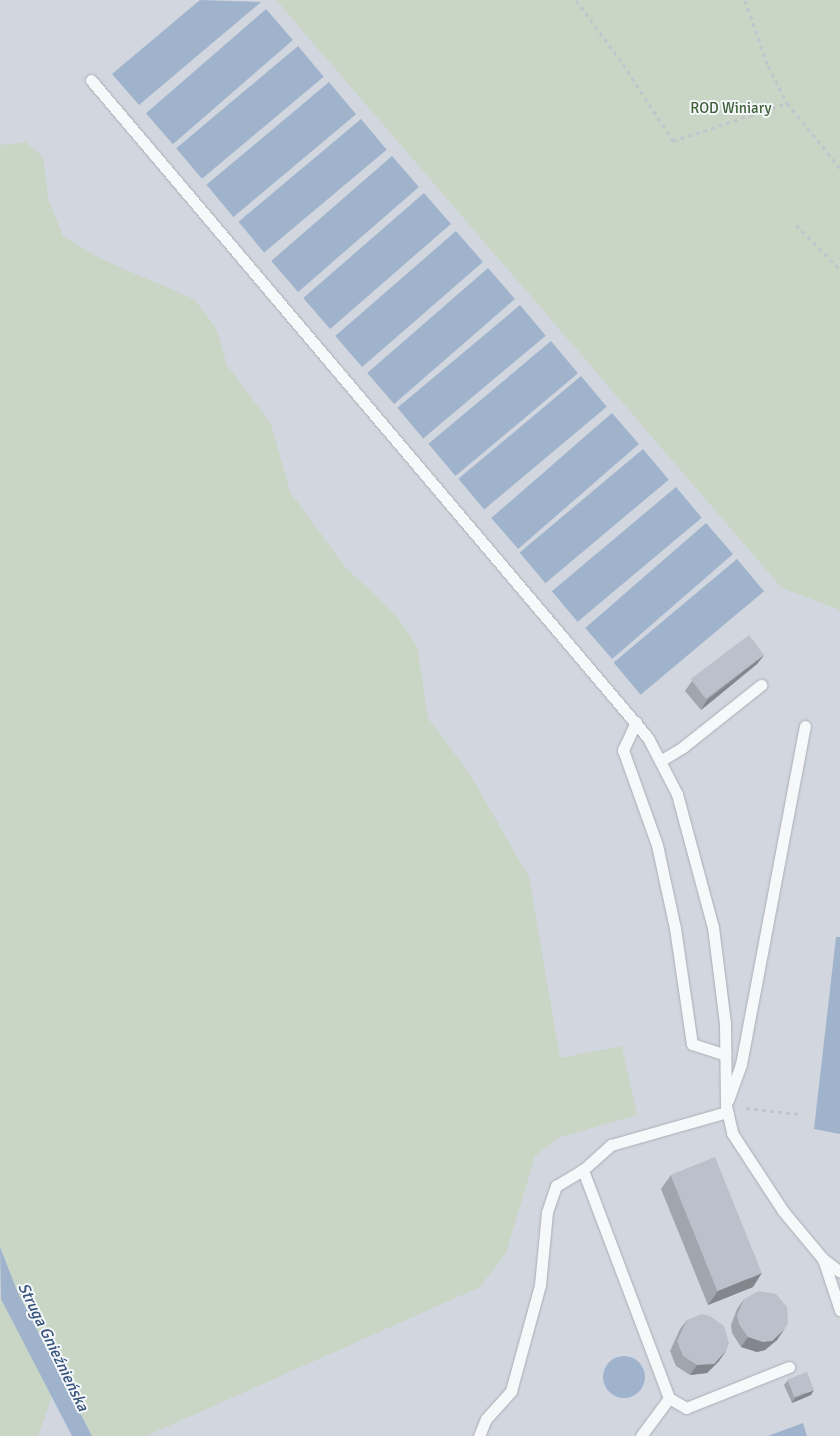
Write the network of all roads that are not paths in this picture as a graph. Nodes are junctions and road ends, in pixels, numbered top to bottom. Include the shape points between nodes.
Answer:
1 (91, 80) dead end
2 (761, 685) dead end
3 (636, 722) junction
4 (805, 726) dead end
5 (660, 761) junction
6 (724, 1055) junction
7 (727, 1109) junction
8 (583, 1170) junction
9 (823, 1259) junction
10 (840, 1272) edge
11 (840, 1310) edge
12 (789, 1367) dead end
13 (669, 1398) junction
14 (479, 1436) edge
15 (641, 1436) edge

1 - 3 lane
2 - 5 lane via 683,748
3 - 5 lane
3 - 6 lane via 624,750 657,845 675,928 692,1044
4 - 7 lane via 741,1064
5 - 6 lane via 677,794 713,926 725,1024
6 - 7 lane
7 - 8 lane via 611,1145
7 - 9 lane via 732,1133 748,1163
8 - 13 lane
8 - 14 lane via 556,1186 547,1212 540,1285 511,1392 486,1419
9 - 10 lane
9 - 11 lane
12 - 13 lane via 686,1408
13 - 15 lane

